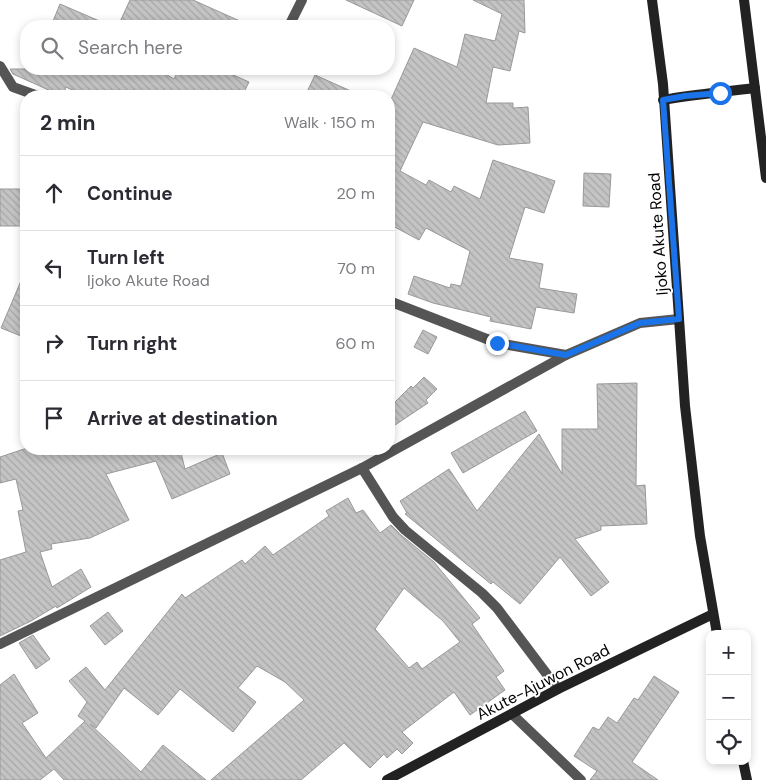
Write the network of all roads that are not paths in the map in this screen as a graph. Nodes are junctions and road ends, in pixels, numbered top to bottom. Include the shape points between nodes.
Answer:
1 (302, 0) edge
2 (652, 0) edge
3 (744, 0) edge
4 (292, 20) edge
5 (0, 66) edge
6 (755, 88) junction
7 (21, 90) edge
8 (663, 100) junction
9 (766, 178) edge
10 (395, 303) edge
11 (679, 319) junction
12 (566, 355) junction
13 (395, 450) edge
14 (385, 455) edge
15 (362, 468) junction
16 (713, 614) junction
17 (716, 630) edge
18 (0, 644) edge
19 (558, 689) junction
20 (512, 714) junction
21 (744, 765) edge
22 (387, 780) edge
23 (581, 780) edge
24 (746, 780) edge

1 - 4 street
2 - 8 main road, Ijoko Akute Road
3 - 6 main road
5 - 7 street via 13,87
6 - 8 main road
6 - 9 main road
8 - 11 main road, Ijoko Akute Road
10 - 12 street via 497,343
11 - 12 street via 640,323
11 - 16 main road, Ijoko Akute Road via 685,406
12 - 13 street
14 - 15 street
15 - 18 street
15 - 19 street via 392,517 497,608
16 - 17 main road, Ijoko Akute Road
16 - 19 main road, Akute-Ajuwon Road
19 - 20 main road, Akute-Ajuwon Road
20 - 22 main road, Akute-Ajuwon Road
20 - 23 street
21 - 24 main road

